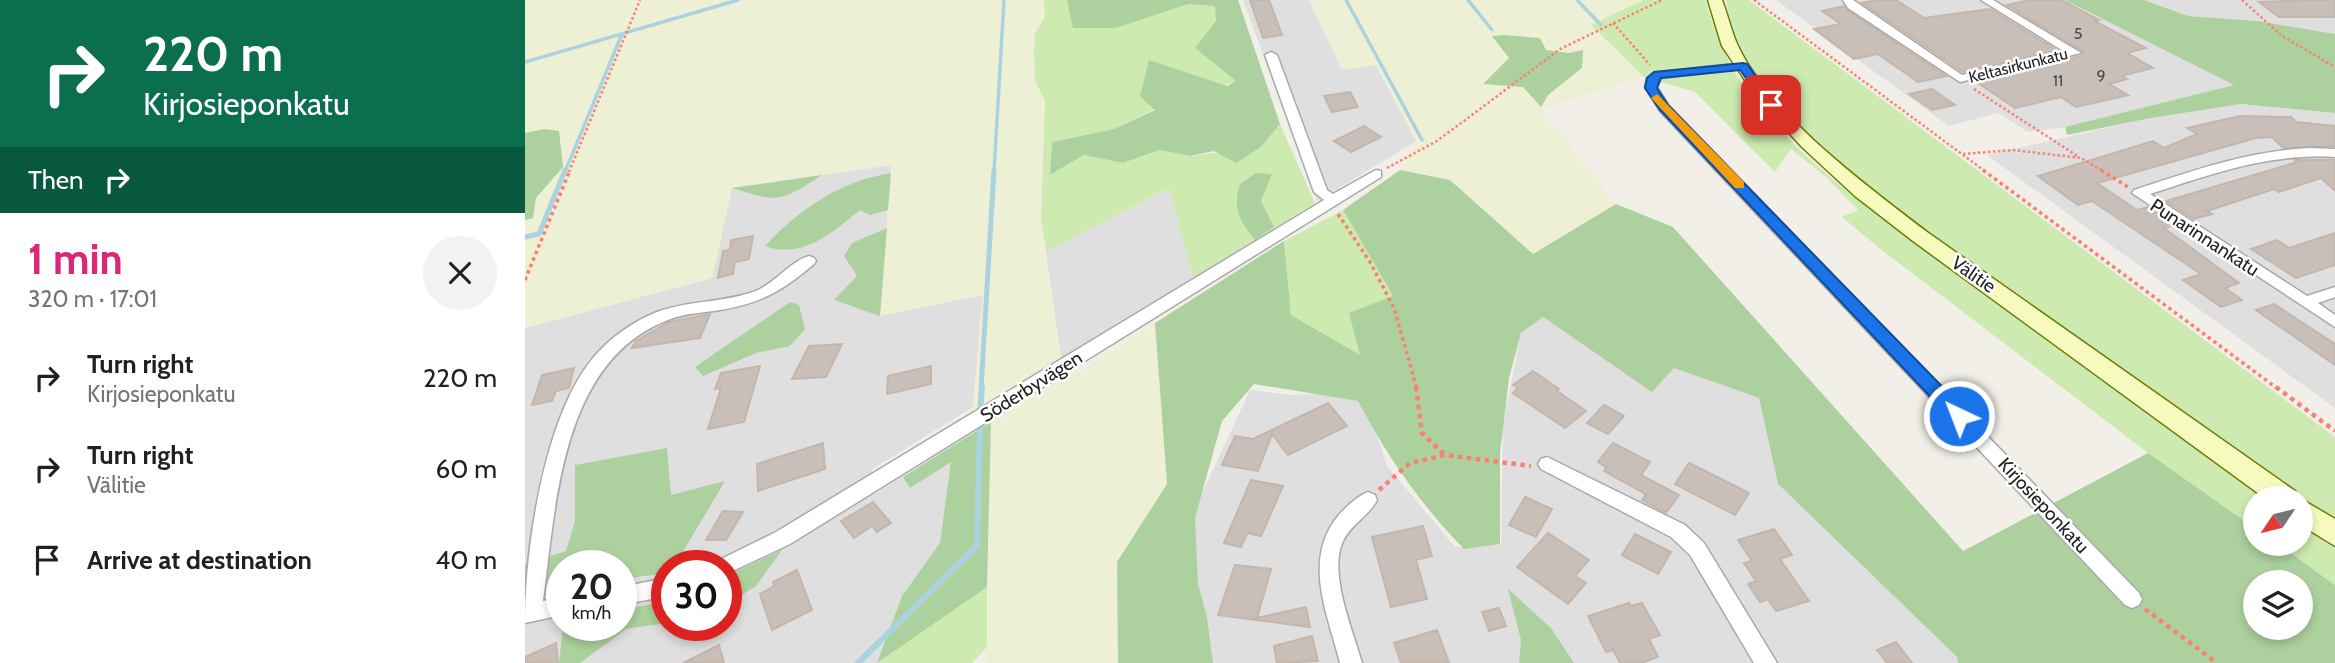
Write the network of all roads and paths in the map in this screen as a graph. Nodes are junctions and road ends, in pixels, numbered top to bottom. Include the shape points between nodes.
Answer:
1 (640, 0) edge
2 (1662, 0) edge
3 (1715, 0) edge
4 (1754, 0) edge
5 (1848, 0) edge
6 (1986, 0) edge
7 (2242, 0) edge
8 (1613, 23) junction
9 (1271, 55) dead end
10 (1743, 66) junction
11 (2335, 67) edge
12 (1658, 75) junction
13 (1961, 79) junction
14 (2335, 153) edge
15 (1962, 154) junction
16 (2081, 158) junction
17 (1376, 174) joint
18 (2114, 179) dead end
19 (1330, 202) junction
20 (809, 261) dead end
21 (525, 280) edge
22 (2335, 292) edge
23 (2305, 302) junction
24 (2335, 322) edge
25 (2335, 431) edge
26 (1445, 456) junction
27 (1547, 464) joint
28 (2268, 486) edge
29 (1368, 500) joint
30 (2313, 518) edge
31 (2335, 534) edge
32 (742, 558) edge
33 (2132, 599) joint
34 (546, 609) edge
35 (528, 613) edge
36 (1352, 663) edge
37 (1766, 663) edge
38 (2217, 663) edge

1 - 21 path
2 - 8 path
3 - 10 main road, Välitie via 1716,13
4 - 15 path
5 - 13 street, Keltasirkunkatu
6 - 13 street, Keltasirkunkatu via 2075,53
7 - 11 path via 2282,36
8 - 12 path
8 - 17 path via 1560,49 1437,141
9 - 19 street via 1321,192
10 - 12 street
10 - 28 main road, Välitie via 1798,134 1886,210
12 - 33 street, Kirjosieponkatu via 1651,88 1664,108
13 - 16 path
14 - 23 street, Punarinnankatu via 2273,152 2139,193
15 - 16 path via 2013,150
15 - 25 path
16 - 18 path
17 - 19 street, Söderbyvägen
19 - 26 path via 1394,308 1419,396 1423,433
19 - 32 street, Söderbyvägen via 783,538
20 - 35 street via 774,289 641,324 601,360 574,403 558,447
22 - 23 street
23 - 24 street, Punarinnankatu
26 - 27 path via 1525,467
26 - 29 path via 1410,463
27 - 37 street via 1678,531 1697,549
29 - 36 street via 1339,528 1328,561
30 - 31 main road
33 - 38 path
34 - 35 street

